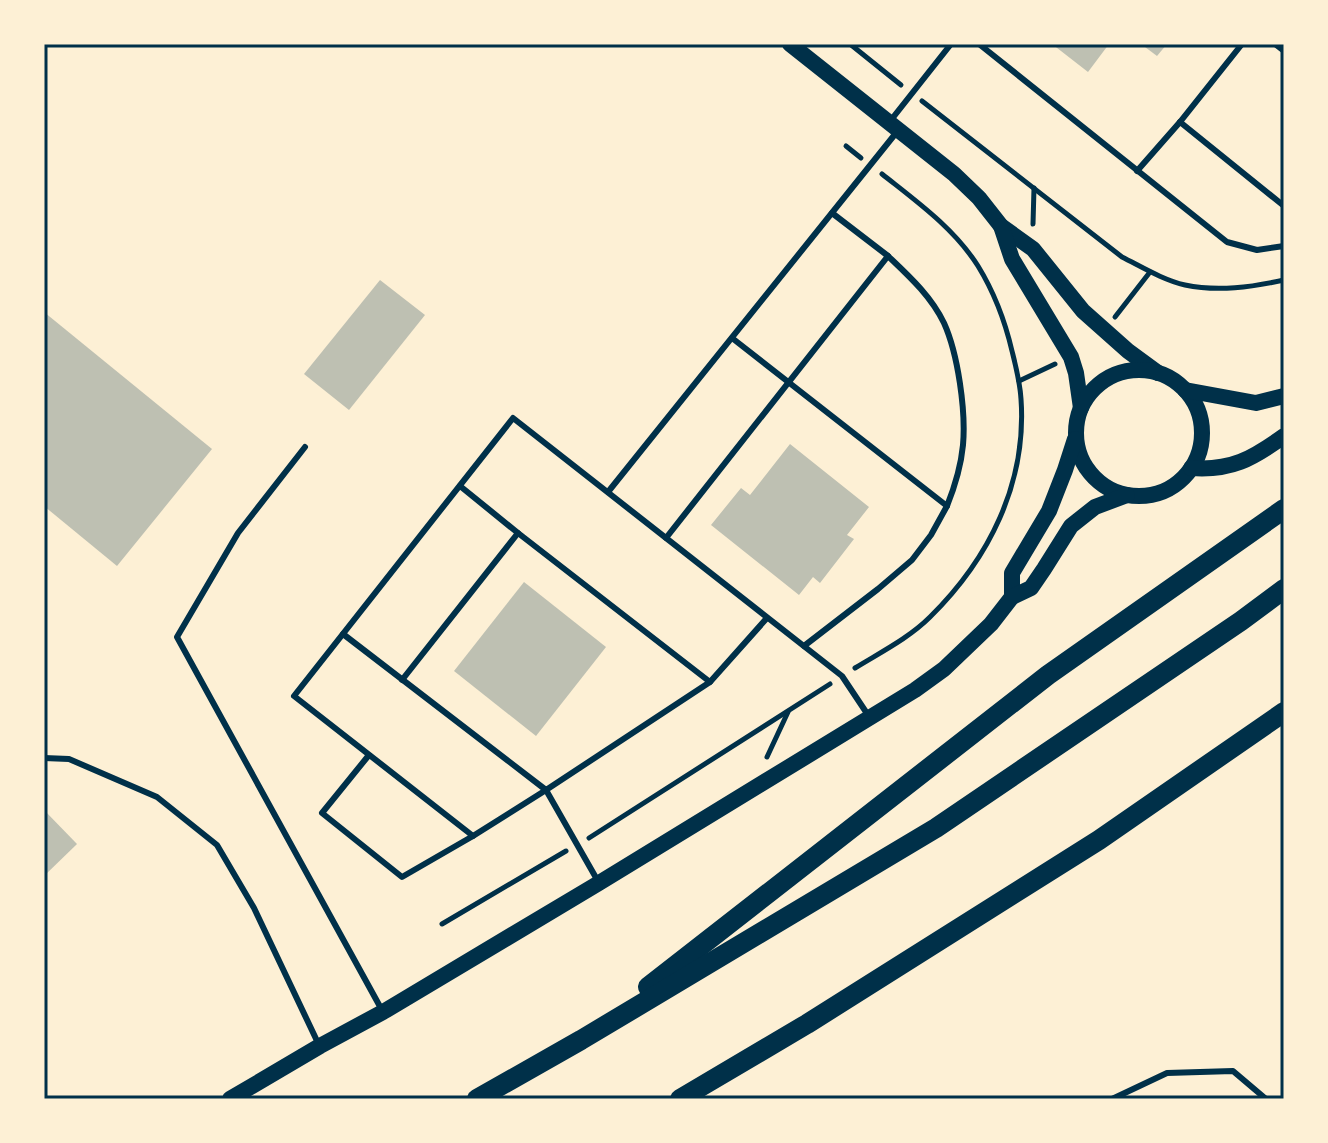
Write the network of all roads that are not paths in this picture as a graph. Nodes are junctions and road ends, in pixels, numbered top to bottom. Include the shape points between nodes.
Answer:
1 (790, 44) edge
2 (951, 44) edge
3 (979, 44) edge
4 (1242, 44) edge
5 (1275, 44) edge
6 (1284, 51) edge
7 (1180, 122) junction
8 (893, 126) junction
9 (1137, 171) junction
10 (1284, 206) edge
11 (832, 213) junction
12 (1001, 226) junction
13 (1284, 246) edge
14 (888, 256) junction
15 (732, 338) junction
16 (1158, 373) junction
17 (789, 382) junction
18 (1185, 390) junction
19 (1284, 396) edge
20 (1081, 408) junction
21 (1284, 436) edge
22 (1076, 437) junction
23 (305, 447) dead end
24 (1191, 468) junction
25 (460, 486) junction
26 (608, 492) junction
27 (1127, 495) junction
28 (947, 506) junction
29 (1284, 509) edge
30 (518, 533) junction
31 (666, 538) junction
32 (1284, 589) edge
33 (1012, 597) junction
34 (767, 618) junction
35 (343, 634) junction
36 (804, 646) junction
37 (402, 680) junction
38 (710, 682) junction
39 (1284, 712) edge
40 (870, 718) junction
41 (369, 755) junction
42 (44, 758) edge
43 (546, 790) junction
44 (473, 836) junction
45 (599, 883) junction
46 (383, 1012) junction
47 (581, 1040) junction
48 (320, 1046) junction
49 (230, 1099) edge
50 (477, 1099) edge
51 (680, 1099) edge
52 (1112, 1099) edge
53 (1266, 1099) edge

1 - 8 main road
2 - 8 lane
3 - 9 lane
4 - 7 lane
5 - 6 lane
7 - 9 lane
7 - 10 lane
8 - 11 lane
8 - 12 main road via 954,174
9 - 13 lane via 1227,242 1257,250
11 - 14 lane
11 - 15 lane
12 - 16 main road via 1033,249 1083,311
12 - 20 main road via 1012,259 1071,357
14 - 17 lane
14 - 28 lane via 920,287 943,321 955,354 963,445
15 - 17 lane
15 - 26 lane
16 - 18 main road
16 - 20 main road via 1121,372 1090,392
17 - 28 lane
17 - 31 lane
18 - 19 main road via 1256,403
18 - 24 main road via 1201,420 1199,453
20 - 22 main road
21 - 24 main road via 1236,465
22 - 27 main road via 1092,474
22 - 33 main road via 1049,511 1012,573
23 - 46 lane via 238,533 177,637
24 - 27 main road via 1163,491
25 - 26 lane via 513,418
25 - 30 lane
25 - 35 lane
26 - 31 lane
27 - 33 main road via 1082,516 1031,588
28 - 36 lane via 912,560
29 - 47 highway via 1048,675
30 - 37 lane
30 - 38 lane
31 - 34 lane
32 - 47 highway via 936,828
33 - 40 main road via 944,669
34 - 36 lane
34 - 38 lane
35 - 37 lane
35 - 41 lane via 294,696
36 - 40 lane via 842,676
37 - 43 lane
38 - 43 lane
39 - 51 highway via 1099,840
40 - 45 main road
41 - 44 lane
41 - 44 lane via 322,813 402,877
42 - 48 lane via 69,759 157,797 217,845 254,908
43 - 44 lane
43 - 45 lane
45 - 46 main road
46 - 48 main road
47 - 50 highway
48 - 49 main road
52 - 53 lane via 1167,1073 1233,1071

